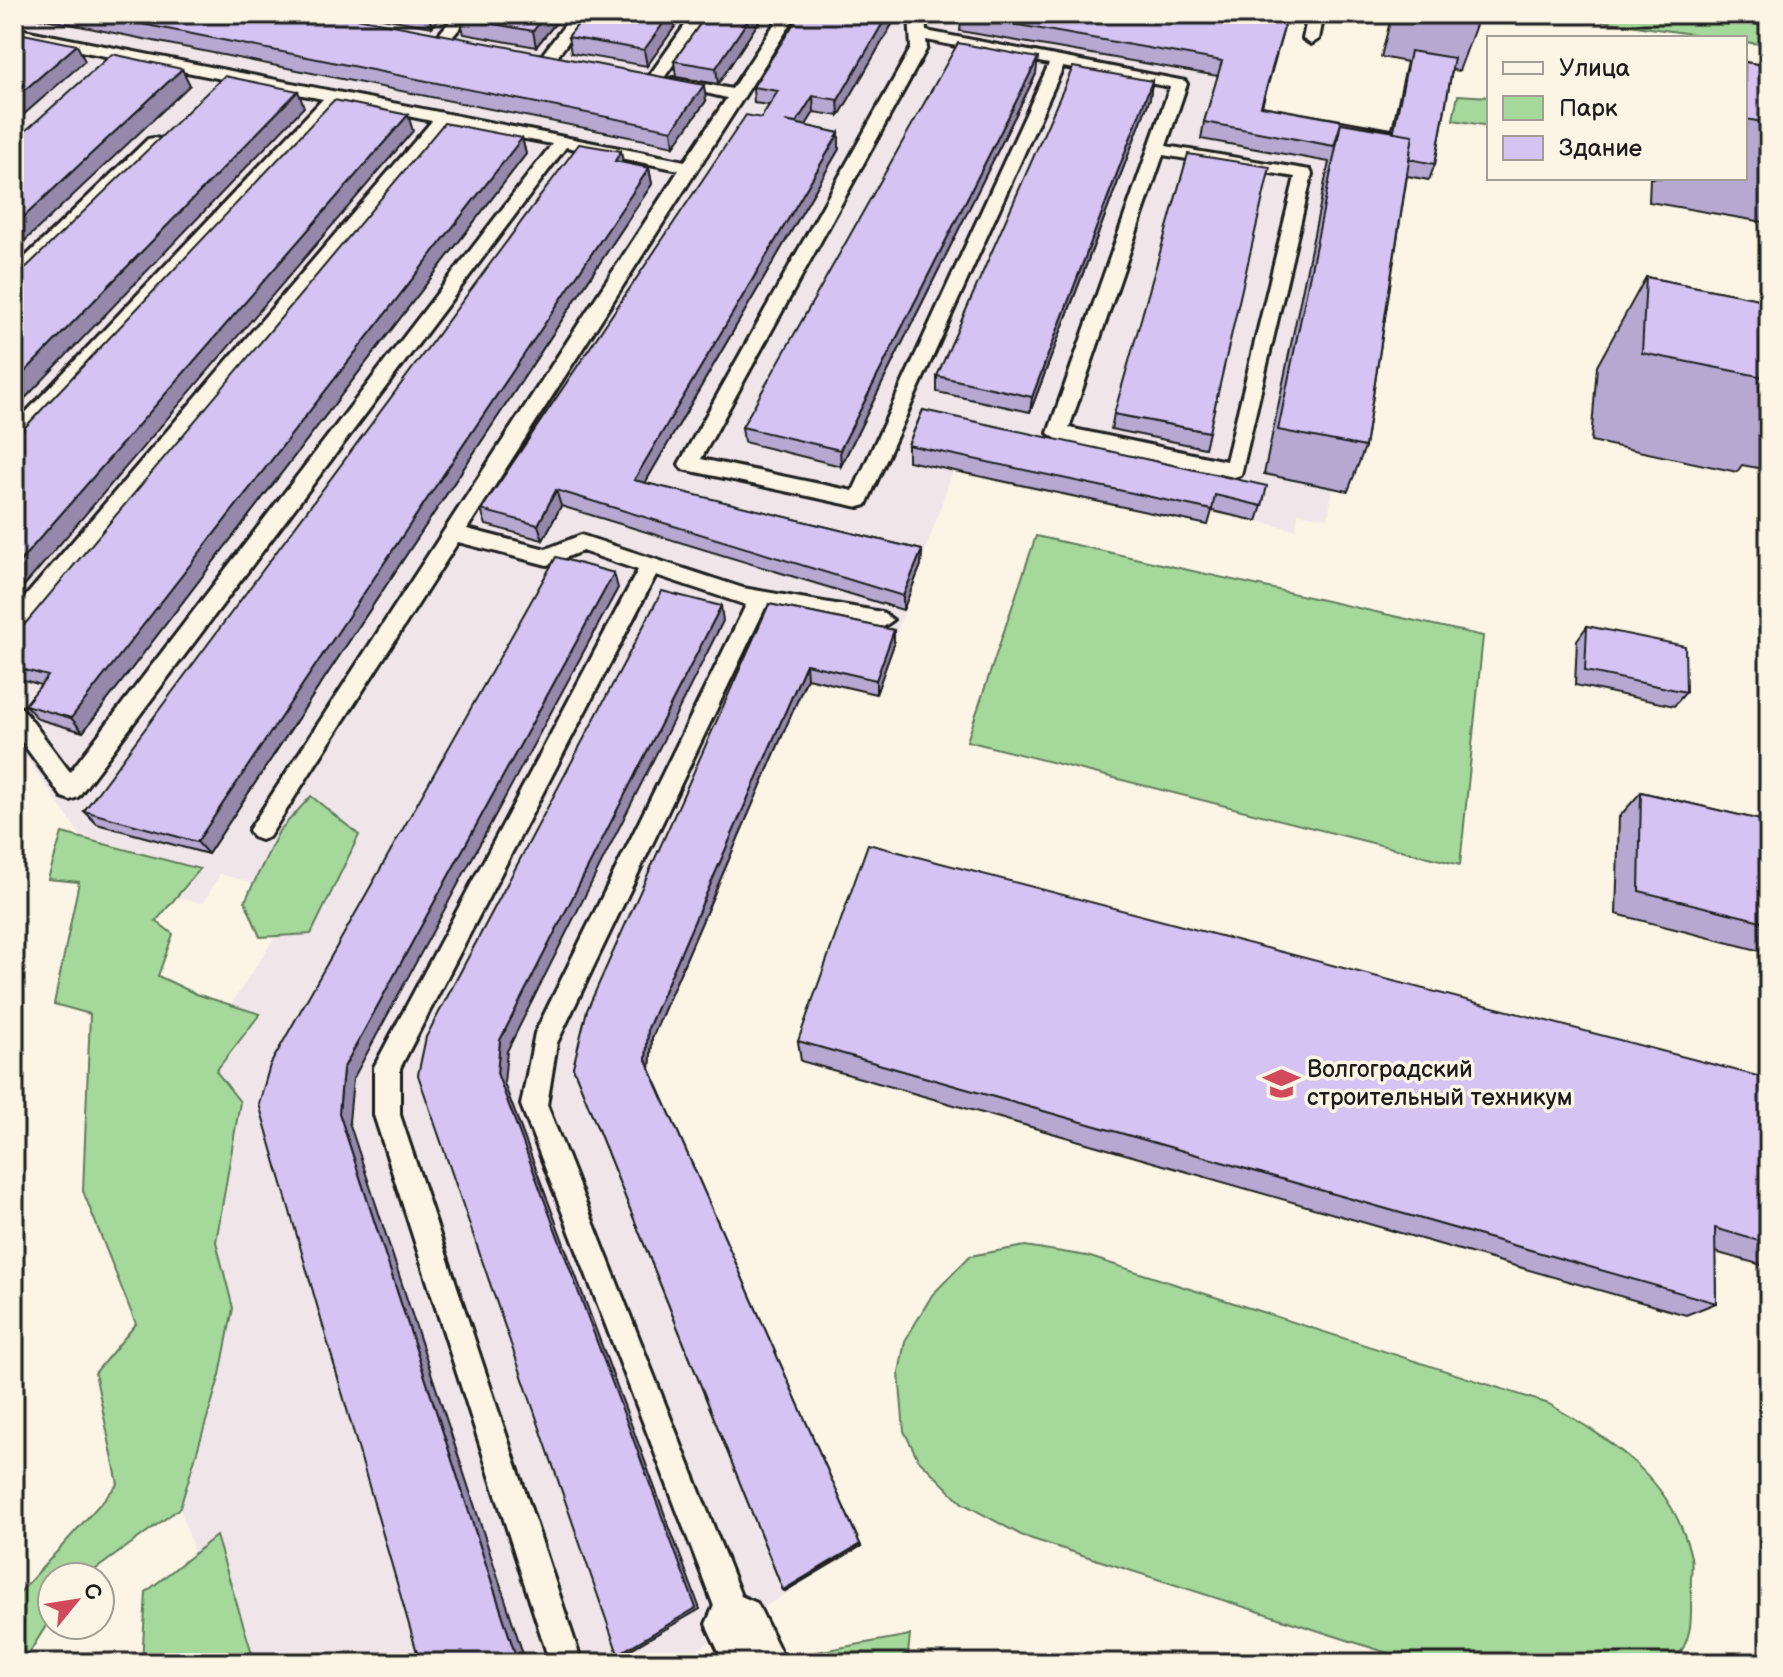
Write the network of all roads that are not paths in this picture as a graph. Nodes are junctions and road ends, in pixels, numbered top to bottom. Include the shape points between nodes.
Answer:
1 (464, 14) edge
2 (581, 14) edge
3 (701, 14) edge
4 (789, 14) edge
5 (917, 14) edge
6 (1316, 14) edge
7 (14, 33) edge
8 (918, 34) junction
9 (442, 39) edge
10 (1311, 39) dead end
11 (547, 59) edge
12 (1058, 61) junction
13 (736, 95) junction
14 (334, 97) junction
15 (443, 118) junction
16 (169, 128) edge
17 (562, 142) junction
18 (1156, 149) junction
19 (690, 167) junction
20 (14, 278) edge
21 (14, 437) edge
22 (453, 533) junction
23 (650, 566) junction
24 (759, 599) junction
25 (882, 620) dead end
26 (15, 625) edge
27 (14, 714) edge
28 (261, 830) dead end
29 (746, 1644) edge
30 (566, 1663) edge

1 - 9 lane
2 - 11 lane
3 - 13 lane via 647,78
4 - 13 lane
5 - 8 lane
6 - 10 lane
7 - 14 lane via 113,59
8 - 12 lane
8 - 12 lane via 919,48 689,464 859,500
12 - 18 lane via 1179,84
13 - 19 lane
14 - 15 lane
14 - 21 lane
15 - 17 lane
15 - 26 lane
16 - 20 lane
17 - 19 lane
17 - 27 lane via 70,790
18 - 18 lane via 1058,433 1234,470 1304,174
19 - 22 lane
22 - 23 lane via 547,557 581,543
22 - 28 lane
23 - 24 lane
23 - 30 lane via 387,1067 387,1115
24 - 25 lane
24 - 29 lane via 544,1042 534,1105

